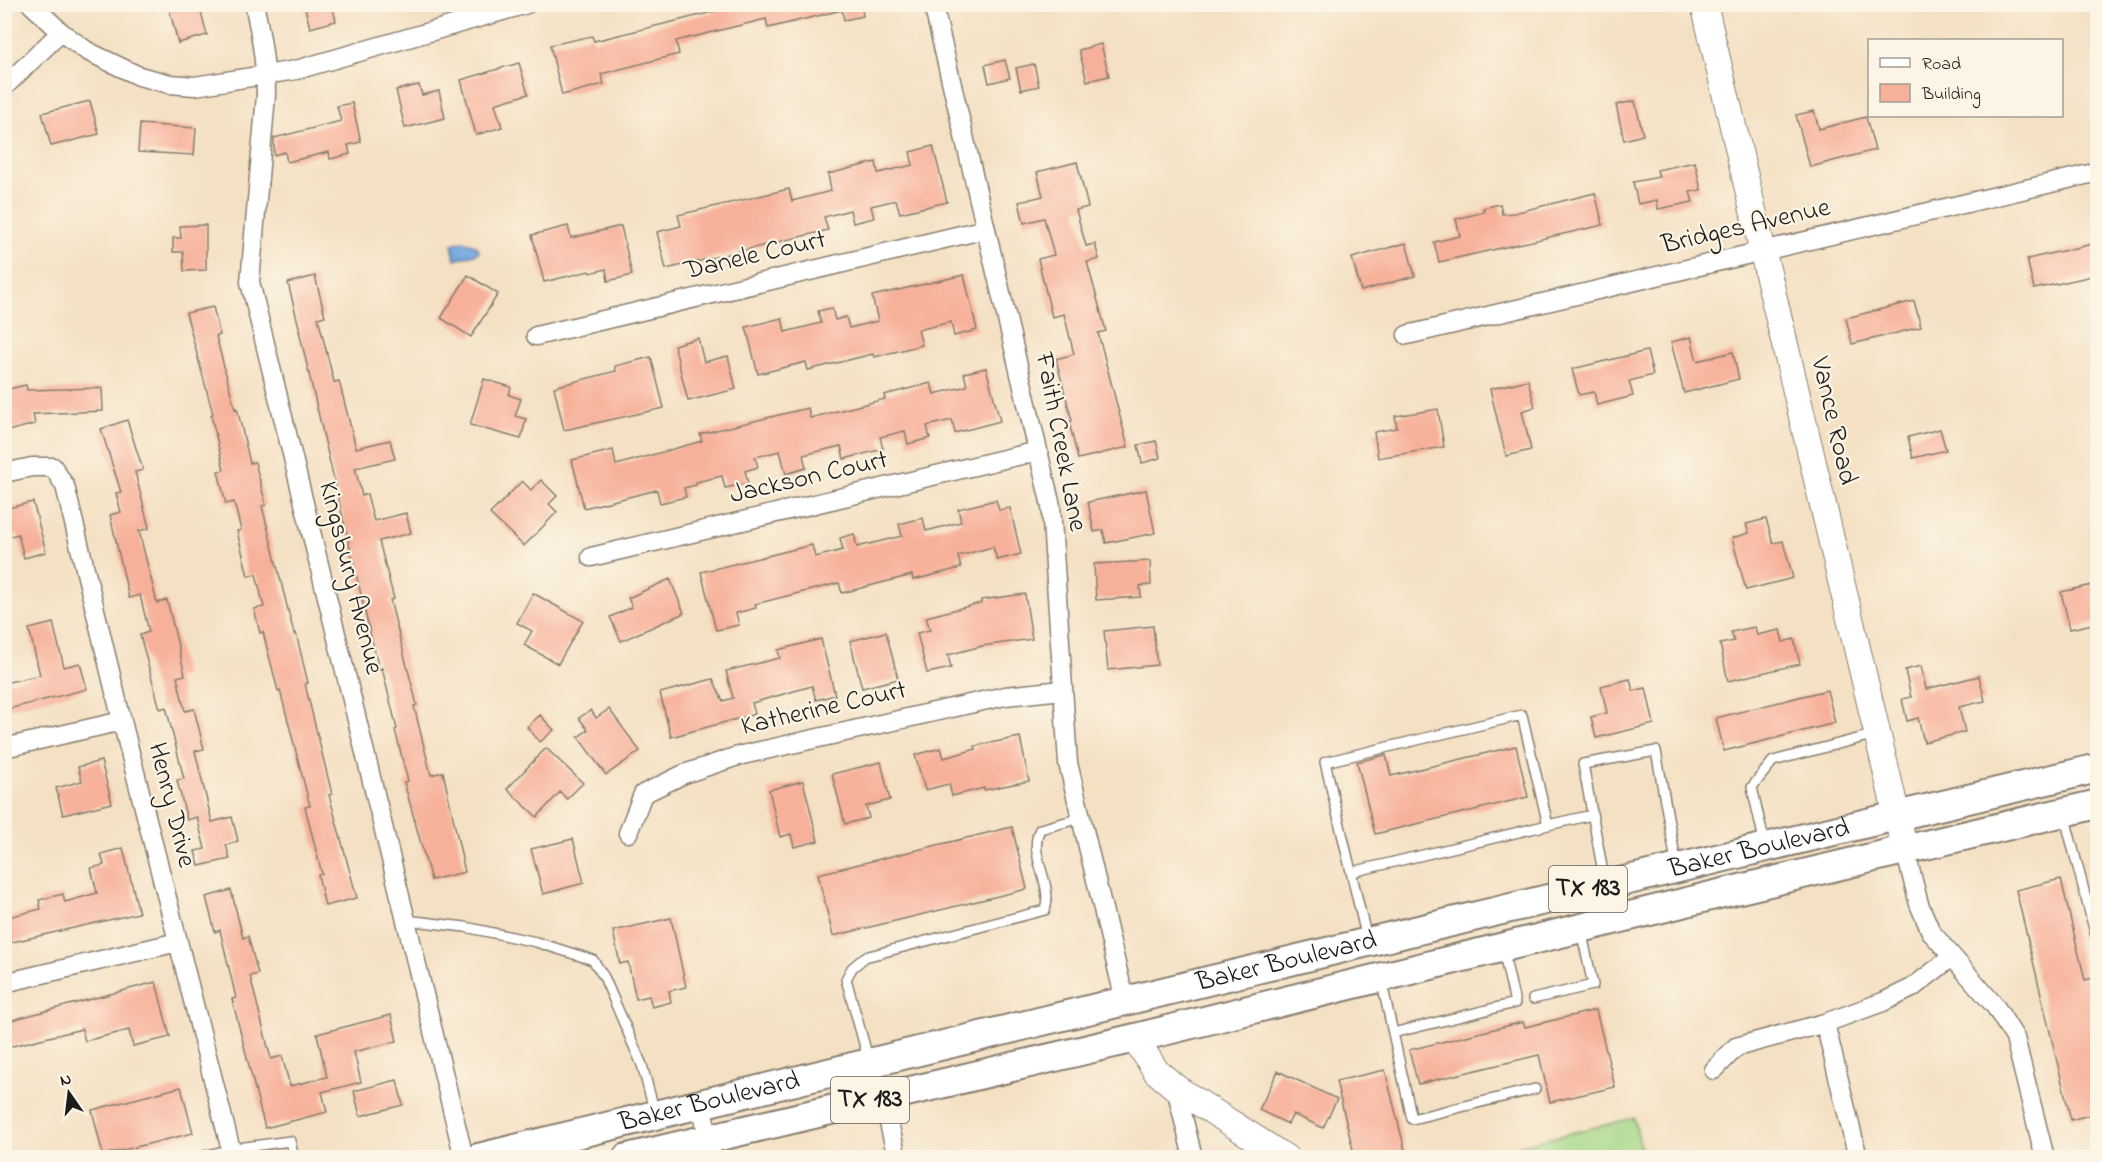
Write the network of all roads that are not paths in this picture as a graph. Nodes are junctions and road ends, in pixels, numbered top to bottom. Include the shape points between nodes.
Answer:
1 (31, 4) edge
2 (254, 4) edge
3 (527, 4) edge
4 (933, 4) edge
5 (1704, 4) edge
6 (61, 32) junction
7 (266, 75) junction
8 (4, 87) edge
9 (2097, 172) edge
10 (986, 229) junction
11 (1761, 251) junction
12 (1407, 335) dead end
13 (536, 336) dead end
14 (1038, 451) junction
15 (4, 473) edge
16 (591, 557) dead end
17 (1063, 690) junction
18 (122, 721) junction
19 (1877, 734) junction
20 (4, 748) edge
21 (2097, 768) edge
22 (2097, 804) edge
23 (2064, 812) junction
24 (1592, 815) junction
25 (1897, 816) junction
26 (1081, 818) junction
27 (1548, 825) junction
28 (628, 833) dead end
29 (1766, 847) junction
30 (1905, 850) junction
31 (1678, 868) junction
32 (1352, 872) junction
33 (1605, 885) junction
34 (406, 920) junction
35 (1580, 928) junction
36 (178, 942) junction
37 (1368, 942) junction
38 (2097, 944) edge
39 (1503, 947) junction
40 (1952, 957) junction
41 (1380, 977) junction
42 (4, 983) edge
43 (1533, 999) dead end
44 (1125, 1001) junction
45 (1825, 1023) junction
46 (1393, 1033) junction
47 (1135, 1038) junction
48 (869, 1063) junction
49 (1714, 1070) dead end
50 (1176, 1088) junction
51 (1535, 1089) dead end
52 (883, 1097) junction
53 (701, 1104) junction
54 (656, 1115) junction
55 (711, 1148) edge
56 (232, 1153) edge
57 (197, 1158) edge
58 (294, 1158) edge
59 (464, 1158) edge
60 (478, 1158) edge
61 (627, 1158) edge
62 (897, 1158) edge
63 (1193, 1158) edge
64 (1286, 1158) edge
65 (1858, 1158) edge
66 (2045, 1158) edge

1 - 6 street
2 - 7 street, Kingsbury Avenue
3 - 7 street via 296,70
4 - 10 street, Faith Creek Lane
5 - 11 street, Vance Road
6 - 7 street via 87,51 139,76 170,84 195,86
6 - 8 street
7 - 34 street, Kingsbury Avenue via 250,282
9 - 11 street, Bridges Avenue
10 - 13 street, Danele Court
10 - 14 street, Faith Creek Lane
11 - 12 street, Bridges Avenue
11 - 19 street, Vance Road
14 - 16 street, Jackson Court
14 - 17 street, Faith Creek Lane via 1051,506
15 - 18 street, Henry Drive via 53,467 65,486
17 - 26 street, Faith Creek Lane via 1068,764
17 - 28 street, Katherine Court via 1005,696 738,756 684,774 643,794
18 - 20 street
18 - 36 street, Henry Drive
19 - 25 street, Vance Road
19 - 29 lane via 1773,761 1752,787
21 - 25 main road, Baker Boulevard / TX 183
22 - 23 main road, Baker Boulevard / TX 183
23 - 30 main road, Baker Boulevard / TX 183
23 - 38 lane
24 - 27 lane
24 - 31 lane via 1582,764 1656,751
24 - 33 lane
25 - 29 main road, Baker Boulevard / TX 183
25 - 30 street, Vance Road
26 - 44 street, Faith Creek Lane
26 - 48 lane via 1040,829 1034,840 1049,899 1045,910 865,957 852,968 846,979
27 - 32 lane
27 - 32 lane via 1522,715 1487,723 1325,762
29 - 31 main road, Baker Boulevard / TX 183
30 - 35 main road, Baker Boulevard / TX 183
30 - 40 street via 1923,917
31 - 33 main road, Baker Boulevard / TX 183
32 - 37 lane
33 - 37 main road, Baker Boulevard / TX 183
34 - 54 lane via 465,927 593,960 642,1065
34 - 59 street, Kingsbury Avenue
35 - 39 main road, Baker Boulevard / TX 183
35 - 43 lane via 1593,985
36 - 42 street
36 - 56 street, Henry Drive
37 - 44 main road, Baker Boulevard / TX 183
39 - 41 main road, Baker Boulevard / TX 183
39 - 46 lane via 1515,1003
40 - 45 street via 1912,988
40 - 66 street via 1995,1006 2015,1038
41 - 46 lane
41 - 47 main road, Baker Boulevard / TX 183
44 - 47 main road
44 - 48 main road, Baker Boulevard / TX 183
45 - 49 street via 1736,1047
45 - 65 street
46 - 51 lane via 1412,1119
47 - 50 street via 1156,1071
47 - 52 main road, Baker Boulevard / TX 183
48 - 52 street
48 - 53 main road, Baker Boulevard / TX 183
50 - 63 street
50 - 64 street
52 - 55 main road, Baker Boulevard / TX 183
52 - 62 street
53 - 54 main road, Baker Boulevard / TX 183
53 - 55 street
54 - 60 main road, Baker Boulevard / TX 183
55 - 61 main road, Baker Boulevard / TX 183
56 - 57 lane
56 - 58 lane via 290,1141

